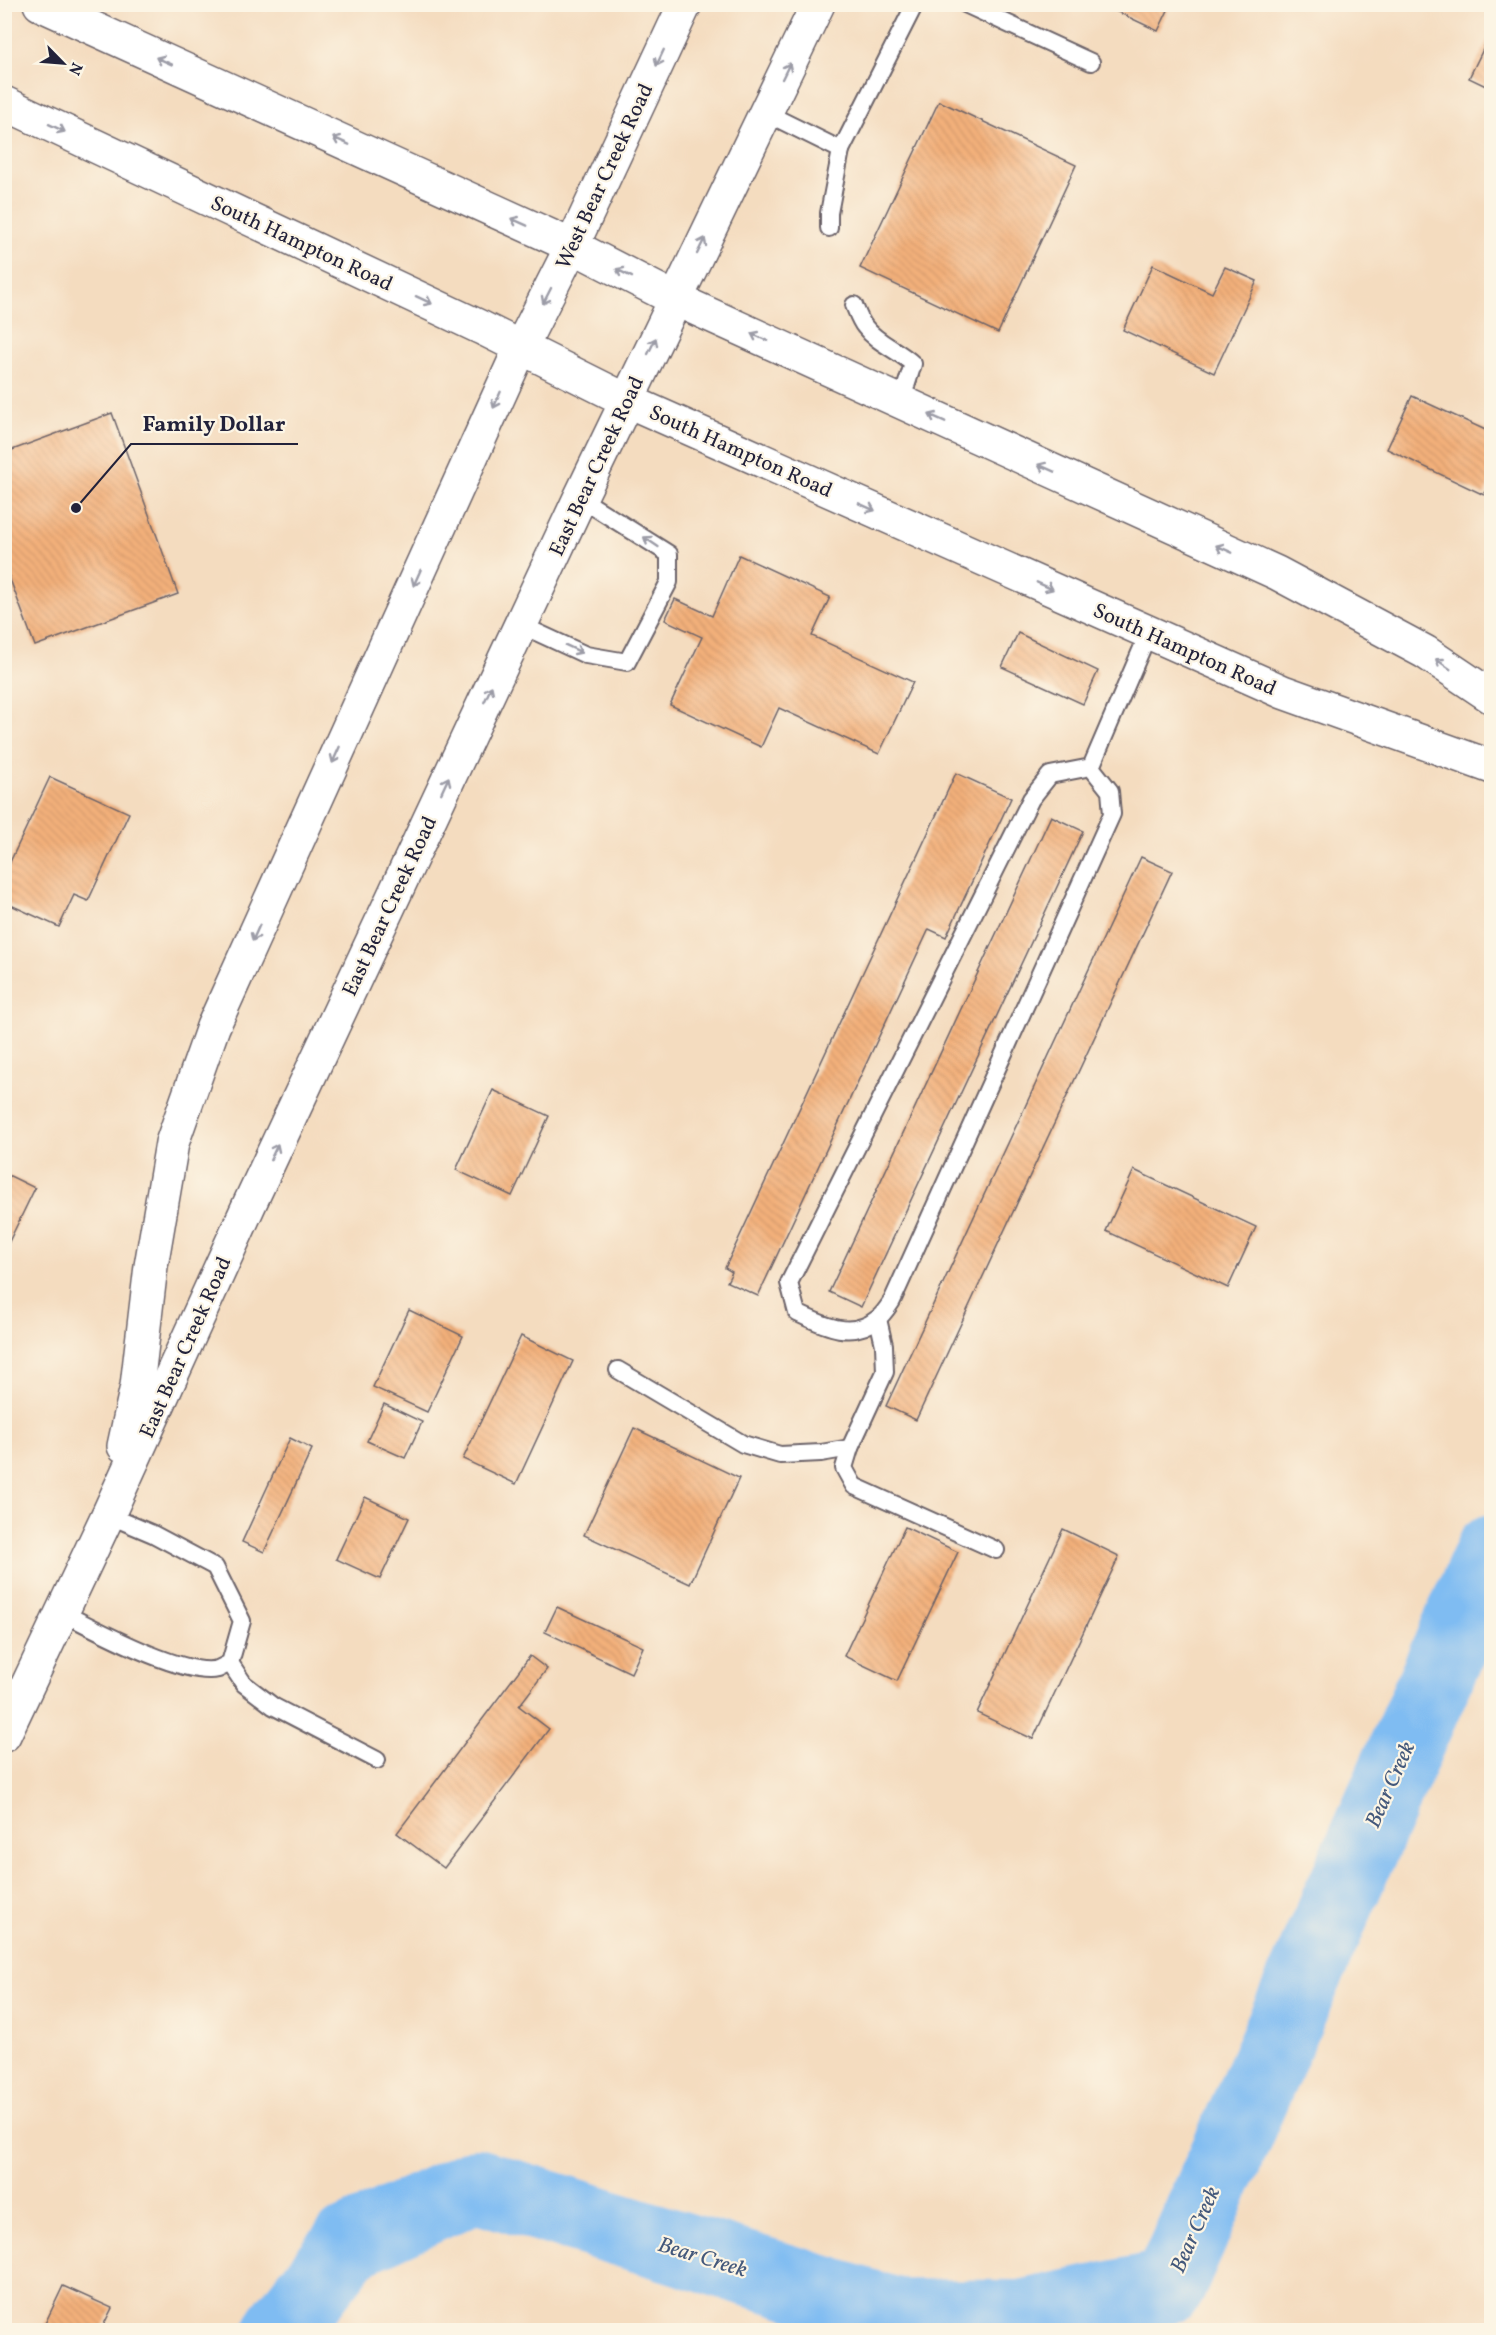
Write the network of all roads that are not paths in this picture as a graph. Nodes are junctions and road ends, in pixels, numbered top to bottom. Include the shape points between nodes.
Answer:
1 (40, 4) edge
2 (685, 4) edge
3 (818, 4) edge
4 (915, 4) edge
5 (965, 4) edge
6 (1091, 62) dead end
7 (4, 103) edge
8 (766, 113) junction
9 (841, 150) junction
10 (829, 228) dead end
11 (572, 246) junction
12 (675, 299) junction
13 (854, 305) dead end
14 (521, 346) junction
15 (626, 400) junction
16 (902, 402) junction
17 (580, 498) junction
18 (521, 625) junction
19 (1149, 632) junction
20 (1491, 697) edge
21 (1091, 767) junction
22 (1491, 767) edge
23 (878, 1319) junction
24 (618, 1370) dead end
25 (850, 1448) junction
26 (108, 1515) junction
27 (996, 1550) dead end
28 (61, 1612) junction
29 (230, 1663) junction
30 (4, 1735) edge
31 (377, 1760) dead end

11 -> 1 main road
2 -> 11 main road, West Bear Creek Road
8 -> 3 main road
4 - 9 lane
5 - 6 lane
7 -> 14 main road, South Hampton Road
8 - 9 lane
12 -> 8 main road
9 - 10 lane
12 -> 11 main road
11 -> 14 main road, West Bear Creek Road
15 -> 12 main road, East Bear Creek Road
16 -> 12 main road
13 - 16 lane via 864,326 913,364
14 - 15 main road, South Hampton Road
14 -> 26 main road, East Bear Creek Road via 213,1027 172,1143 151,1266 137,1386
15 - 17 main road, East Bear Creek Road
15 -> 19 main road, South Hampton Road
20 -> 16 main road via 1425,651 1277,573
17 - 18 main road, East Bear Creek Road
18 -> 17 lane via 586,655 627,662 669,582 669,554
26 -> 18 main road, East Bear Creek Road
19 - 21 lane
19 - 22 main road, South Hampton Road via 1283,692
21 - 23 lane via 1110,791 1112,814 892,1301
21 - 23 lane via 1050,775 1031,799 789,1282 797,1313 831,1329 860,1329
23 - 25 lane via 885,1372
24 - 25 lane via 743,1444 780,1455
25 - 27 lane via 844,1468 854,1486
26 - 28 main road, East Bear Creek Road
26 - 29 lane via 215,1567 242,1621
28 - 29 lane via 181,1666 216,1669
28 - 30 main road, East Bear Creek Road
29 - 31 lane via 244,1684 273,1706

